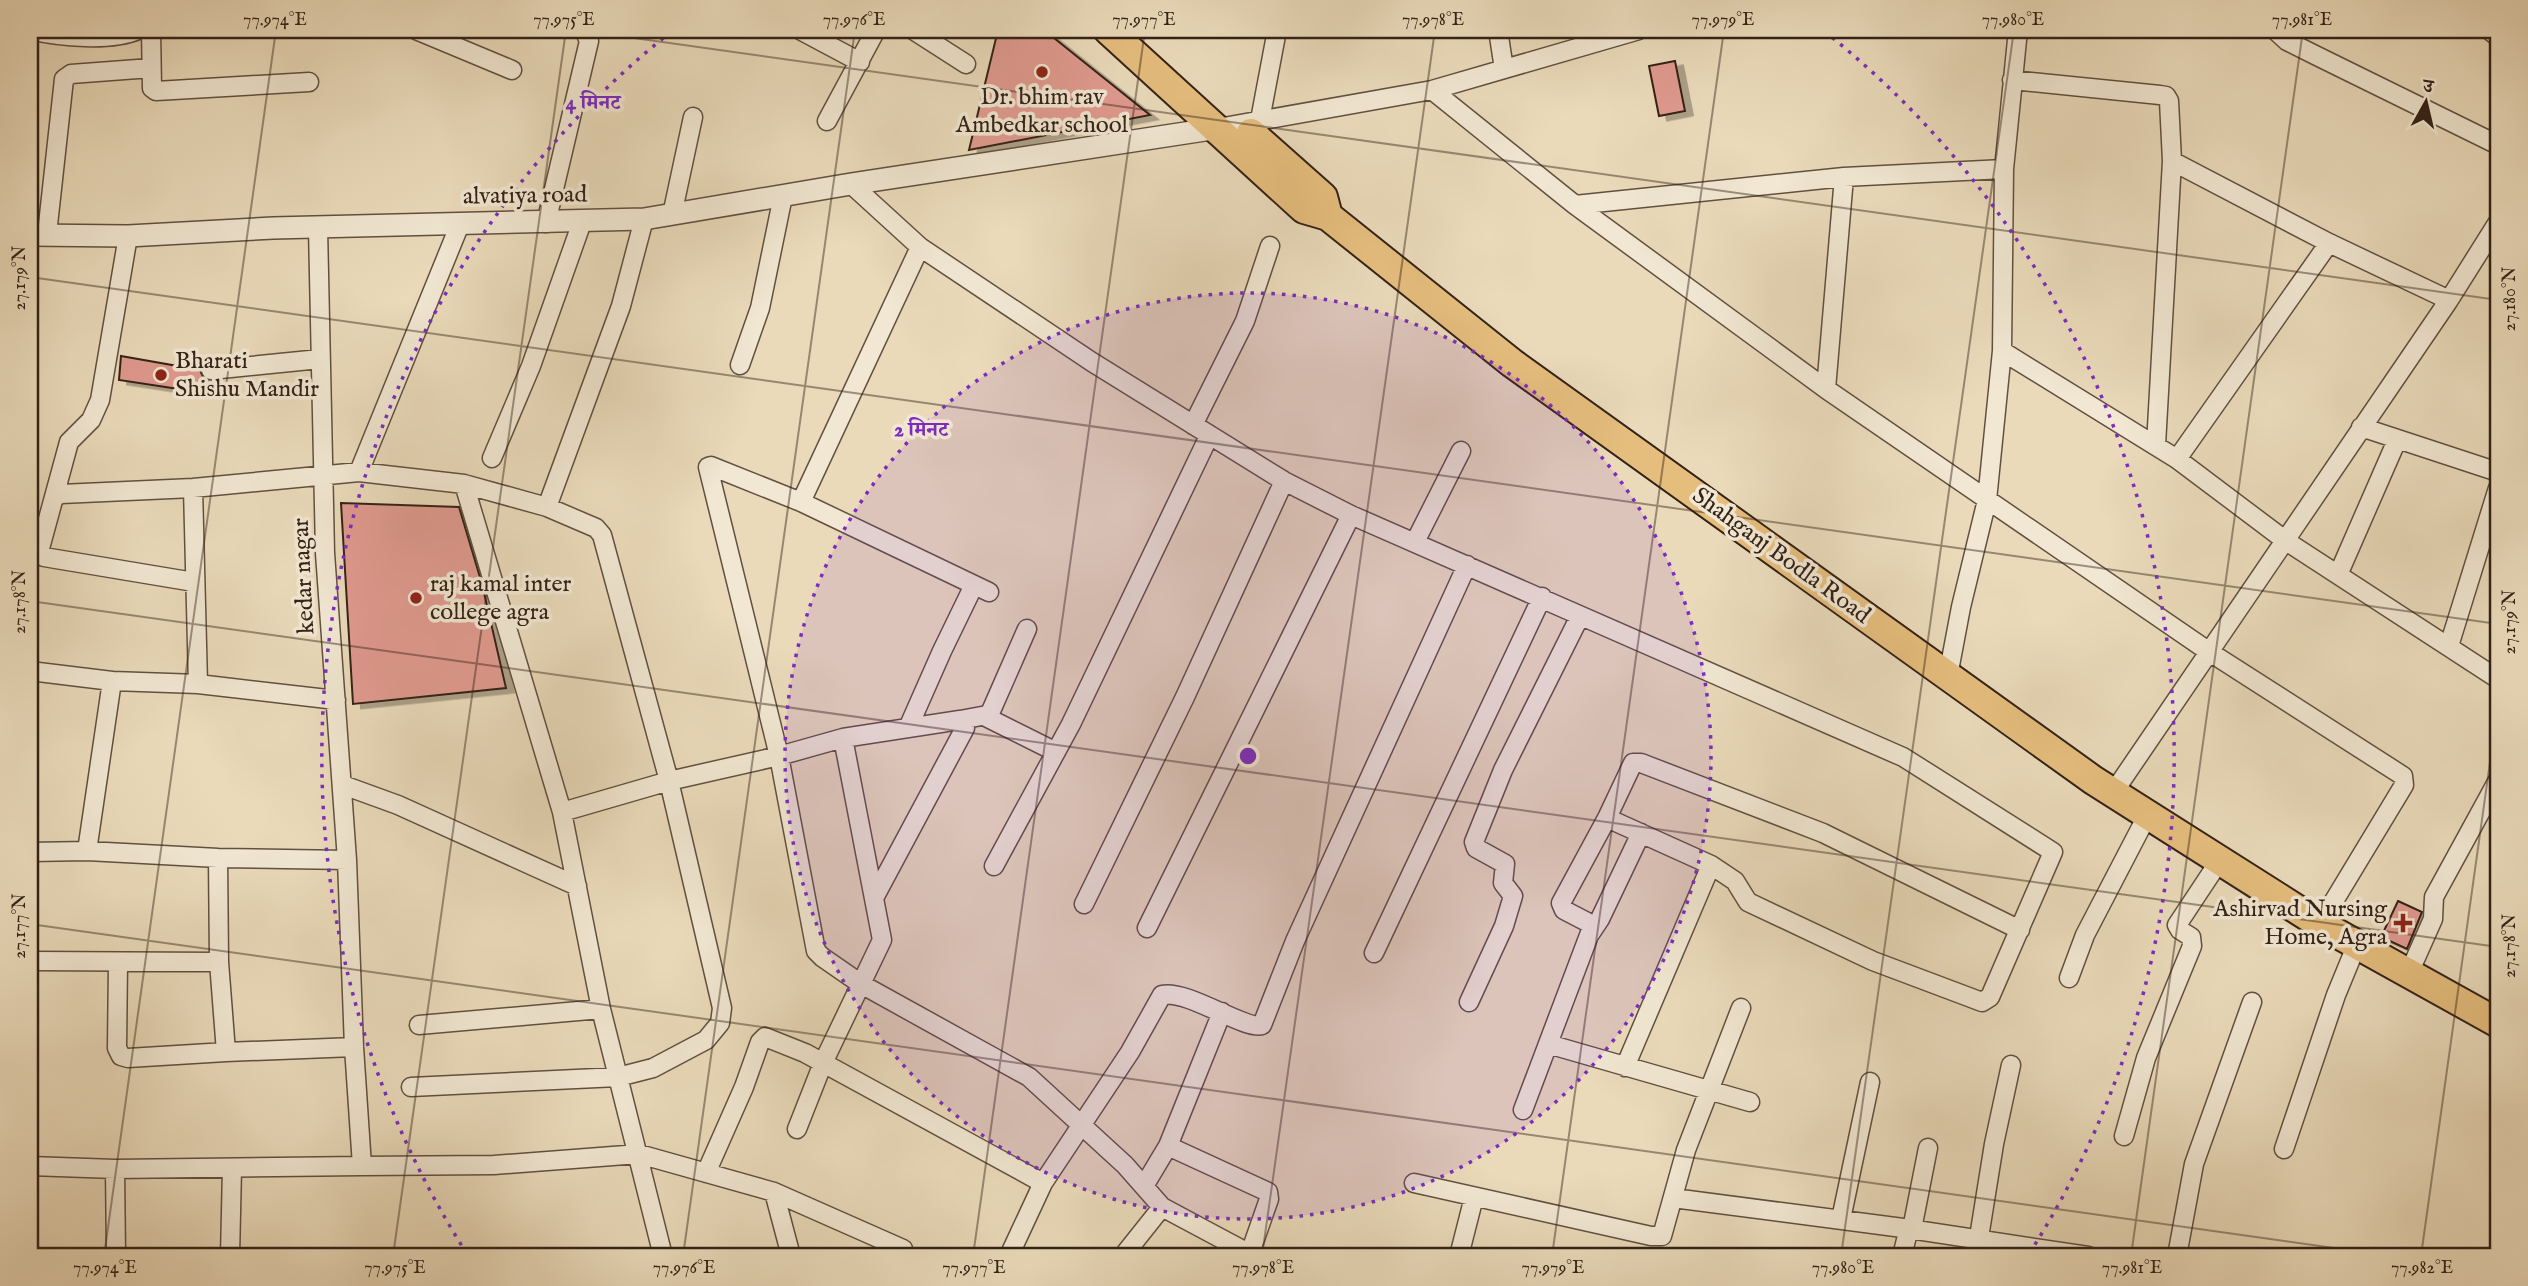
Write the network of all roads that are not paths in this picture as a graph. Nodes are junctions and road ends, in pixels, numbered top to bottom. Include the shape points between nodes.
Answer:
1 (30, 30) edge
2 (138, 30) edge
3 (152, 30) edge
4 (416, 30) edge
5 (584, 30) edge
6 (800, 30) edge
7 (876, 30) edge
8 (913, 30) edge
9 (1108, 30) edge
10 (1129, 30) edge
11 (1277, 30) edge
12 (1498, 30) edge
13 (1639, 30) edge
14 (2018, 30) edge
15 (2275, 30) edge
16 (2489, 30) edge
17 (2498, 37) edge
18 (860, 62) junction
19 (966, 64) dead end
20 (150, 68) junction
21 (1504, 69) junction
22 (512, 70) dead end
23 (2012, 80) junction
24 (309, 82) dead end
25 (1432, 90) junction
26 (693, 117) dead end
27 (827, 121) dead end
28 (1239, 124) junction
29 (2498, 145) edge
30 (2172, 161) junction
31 (2004, 169) junction
32 (1844, 177) junction
33 (851, 184) junction
34 (783, 196) junction
35 (1575, 205) junction
36 (672, 215) junction
37 (644, 219) junction
38 (582, 222) junction
39 (2498, 222) edge
40 (546, 223) junction
41 (460, 224) junction
42 (318, 228) junction
43 (38, 235) edge
44 (128, 236) junction
45 (2329, 243) junction
46 (1270, 246) dead end
47 (920, 247) junction
48 (2449, 300) junction
49 (2002, 351) junction
50 (320, 359) junction
51 (740, 365) dead end
52 (211, 370) dead end
53 (1826, 388) junction
54 (1192, 425) junction
55 (2361, 427) junction
56 (1209, 436) junction
57 (2397, 440) junction
58 (2156, 445) junction
59 (1461, 451) dead end
60 (492, 458) dead end
61 (2177, 459) junction
62 (359, 472) junction
63 (2498, 472) edge
64 (324, 474) junction
65 (1284, 481) junction
66 (464, 484) junction
67 (193, 488) junction
68 (2498, 488) edge
69 (55, 497) junction
70 (1987, 500) junction
71 (801, 502) junction
72 (547, 507) junction
73 (1351, 516) junction
74 (2286, 541) junction
75 (1415, 542) junction
76 (1467, 565) junction
77 (2338, 575) junction
78 (194, 582) junction
79 (1542, 597) junction
80 (1580, 616) junction
81 (1027, 629) dead end
82 (2449, 646) junction
83 (2208, 651) junction
84 (30, 671) edge
85 (1948, 676) junction
86 (2498, 679) edge
87 (112, 681) junction
88 (198, 684) junction
89 (336, 700) junction
90 (984, 716) junction
91 (960, 720) junction
92 (908, 728) junction
93 (843, 738) junction
94 (1056, 752) junction
95 (779, 756) junction
96 (2498, 780) edge
97 (669, 781) junction
98 (343, 785) junction
99 (2113, 793) junction
100 (562, 812) junction
101 (2148, 814) junction
102 (1607, 818) junction
103 (1641, 834) junction
104 (87, 851) junction
105 (30, 852) edge
106 (218, 858) junction
107 (347, 860) junction
108 (2220, 860) junction
109 (1711, 865) junction
110 (994, 866) dead end
111 (578, 886) junction
112 (874, 898) junction
113 (1084, 904) dead end
114 (2320, 924) junction
115 (1147, 928) dead end
116 (2020, 930) junction
117 (1590, 934) junction
118 (2357, 944) junction
119 (1374, 953) dead end
120 (30, 961) edge
121 (219, 962) junction
122 (118, 963) junction
123 (2409, 972) junction
124 (2068, 978) dead end
125 (861, 984) junction
126 (1469, 1002) dead end
127 (2252, 1002) dead end
128 (601, 1009) junction
129 (1741, 1009) dead end
130 (1222, 1012) junction
131 (2498, 1023) edge
132 (419, 1025) dead end
133 (1548, 1044) junction
134 (354, 1047) junction
135 (226, 1052) junction
136 (823, 1063) junction
137 (2011, 1065) dead end
138 (1625, 1067) junction
139 (618, 1077) junction
140 (1870, 1082) dead end
141 (411, 1087) dead end
142 (1709, 1091) junction
143 (1750, 1102) dead end
144 (1523, 1110) dead end
145 (1081, 1124) junction
146 (797, 1129) dead end
147 (2124, 1136) dead end
148 (1168, 1146) junction
149 (1928, 1148) dead end
150 (2284, 1149) dead end
151 (639, 1154) junction
152 (30, 1166) edge
153 (362, 1166) junction
154 (232, 1168) junction
155 (116, 1169) junction
156 (706, 1173) junction
157 (1043, 1183) junction
158 (1414, 1183) dead end
159 (1143, 1186) junction
160 (774, 1192) junction
161 (1474, 1197) junction
162 (1673, 1198) junction
163 (1162, 1207) junction
164 (1841, 1219) junction
165 (1910, 1229) junction
166 (1977, 1248) edge
167 (903, 1249) dead end
168 (1250, 1255) edge
169 (116, 1256) edge
170 (230, 1256) edge
171 (663, 1256) edge
172 (791, 1256) edge
173 (1009, 1256) edge
174 (1123, 1256) edge
175 (1459, 1256) edge
176 (1902, 1256) edge
177 (2088, 1256) edge
178 (2176, 1256) edge

1 - 2 street via 108,37
3 - 20 street
4 - 22 street
5 - 40 street via 589,41
6 - 18 street
7 - 18 street
8 - 19 street
9 - 28 main road
10 - 28 main road
11 - 28 street
12 - 21 street
13 - 21 street
14 - 23 street
15 - 29 street via 2287,41
16 - 17 street
18 - 27 street
20 - 24 street via 156,91
20 - 43 street via 77,73 64,79
21 - 25 street
23 - 30 street via 2166,96
23 - 31 street
25 - 28 street
25 - 35 street
26 - 36 street
28 - 33 street, alvatiya road
28 - 85 main road, Shahganj Bodla Road via 1323,197 1328,216 1512,363
30 - 45 street
30 - 58 street
31 - 32 street
31 - 49 street
32 - 35 street
32 - 53 street
33 - 34 street, alvatiya road
33 - 47 street
34 - 36 street, alvatiya road
34 - 51 street via 760,308
35 - 53 street
36 - 37 street, alvatiya road
37 - 38 street, alvatiya road
37 - 72 street via 621,306
38 - 40 street, alvatiya road
38 - 60 street via 531,366
39 - 48 street
40 - 41 street, alvatiya road
41 - 42 street, alvatiya road
41 - 62 street
42 - 44 street, alvatiya road
42 - 50 street, kedar nagar
43 - 44 street, alvatiya road
44 - 69 street via 97,411 69,442
45 - 48 street
45 - 61 street
46 - 54 street via 1245,321
47 - 54 street
47 - 71 street
48 - 55 street
49 - 58 street
49 - 70 street
50 - 52 street
50 - 64 street, kedar nagar
53 - 70 street
54 - 56 street
55 - 57 street
55 - 74 street
56 - 65 street
56 - 94 street
57 - 63 street
57 - 77 street
58 - 61 street
59 - 75 street
61 - 74 street
62 - 64 street
62 - 66 street
64 - 67 street
64 - 89 street, kedar nagar
65 - 73 street
65 - 113 street
66 - 72 street
66 - 100 street
67 - 69 street
67 - 78 street
68 - 82 street
69 - 78 street via 40,555
70 - 83 street
70 - 85 street
71 - 92 street via 982,589 942,651
71 - 95 street via 708,467
72 - 97 street via 603,535
73 - 75 street
73 - 115 street
74 - 77 street
74 - 83 street
75 - 76 street
76 - 79 street
76 - 130 street via 1295,941 1262,1025 1255,1027
77 - 82 street
78 - 88 street
79 - 80 street
79 - 119 street
80 - 116 street via 1903,757 2053,852
80 - 126 street via 1503,770 1475,842 1476,848 1505,864 1503,883 1513,896
81 - 90 street via 991,711
82 - 86 street
83 - 99 street
83 - 114 street via 2404,778
84 - 87 street
85 - 99 main road, Shahganj Bodla Road
87 - 88 street
87 - 104 street
88 - 89 street
89 - 98 street, kedar nagar
90 - 91 street
90 - 94 street
91 - 92 street
91 - 112 street via 965,728
92 - 93 street
93 - 95 street
93 - 112 street
94 - 110 street
95 - 97 street
95 - 125 street via 816,951
96 - 123 street via 2434,897 2433,919
97 - 100 street
97 - 139 street via 721,1018 706,1040 653,1068
98 - 107 street, kedar nagar
98 - 111 street
99 - 101 main road, Shahganj Bodla Road
100 - 111 street
101 - 108 main road, Shahganj Bodla Road
101 - 124 street
102 - 103 street
102 - 116 street via 1630,766 1641,762 1823,834
102 - 117 street via 1561,902 1564,910 1588,923
103 - 109 street
103 - 117 street
104 - 105 street
104 - 106 street
106 - 107 street
106 - 121 street
107 - 134 street, kedar nagar
108 - 114 main road, Shahganj Bodla Road
108 - 147 street via 2177,925 2191,937 2192,946 2146,1058
109 - 116 street via 1735,881 1748,902 1872,961 1982,1002 1990,997
109 - 138 street
111 - 128 street
112 - 125 street via 881,942
114 - 118 main road, Shahganj Bodla Road
117 - 133 street
118 - 123 main road, Shahganj Bodla Road
118 - 150 street
120 - 122 street
121 - 122 street
121 - 135 street
122 - 135 street via 117,1048 121,1056
123 - 131 main road, Shahganj Bodla Road
125 - 136 street
125 - 145 street via 1029,1077
127 - 178 street via 2194,1164
128 - 132 street
128 - 139 street
129 - 142 street
130 - 145 street via 1172,994 1162,995
130 - 148 street
133 - 138 street
133 - 144 street
134 - 135 street
134 - 153 street, kedar nagar
136 - 146 street
136 - 156 street via 763,1037
136 - 157 street
137 - 166 street
138 - 142 street
139 - 141 street
139 - 151 street
140 - 164 street
142 - 143 street
142 - 162 street
145 - 157 street
145 - 159 street
148 - 159 street
148 - 168 street via 1268,1192
149 - 165 street
151 - 153 street via 494,1166
151 - 156 street
151 - 171 street
152 - 155 street
153 - 154 street
154 - 155 street
154 - 170 street
155 - 169 street
156 - 160 street
157 - 173 street
158 - 161 street
159 - 163 street
160 - 167 street
160 - 172 street
161 - 162 street via 1657,1237 1664,1233
161 - 175 street
162 - 164 street
163 - 168 street
163 - 174 street
164 - 165 street
165 - 166 street
165 - 176 street
166 - 177 street

